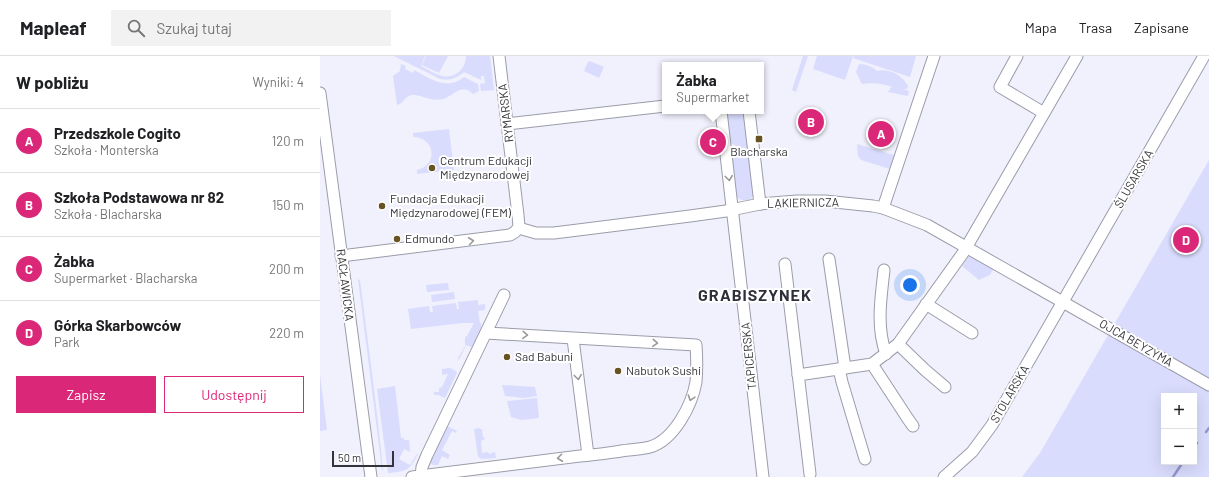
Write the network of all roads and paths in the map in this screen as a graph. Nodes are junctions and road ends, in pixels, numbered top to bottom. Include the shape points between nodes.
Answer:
1 (499, 56) edge
2 (934, 56) edge
3 (1017, 56) edge
4 (1077, 56) edge
5 (1204, 56) edge
6 (320, 93) edge
7 (662, 106) edge
8 (1044, 113) junction
9 (721, 114) edge
10 (750, 114) edge
11 (507, 124) junction
12 (760, 204) junction
13 (883, 208) junction
14 (733, 210) junction
15 (522, 229) dead end
16 (967, 246) junction
17 (341, 256) junction
18 (829, 259) dead end
19 (785, 264) dead end
20 (884, 270) dead end
21 (504, 295) dead end
22 (1063, 301) junction
23 (926, 304) junction
24 (486, 333) junction
25 (972, 333) dead end
26 (573, 339) junction
27 (898, 344) junction
28 (886, 354) junction
29 (872, 364) junction
30 (842, 368) junction
31 (798, 374) junction
32 (1209, 386) edge
33 (945, 387) dead end
34 (913, 426) dead end
35 (588, 455) junction
36 (865, 458) dead end
37 (810, 474) dead end
38 (417, 476) edge
39 (371, 477) edge
40 (763, 477) edge
41 (944, 477) edge

1 - 11 street, RYMARSKA
2 - 13 street
3 - 8 street via 1000,87
4 - 8 street
5 - 22 street, ŚLUSARSKA
6 - 17 street, RACŁAWICKA
7 - 11 street
8 - 16 street
9 -> 14 street
10 - 12 street
17 -> 11 street, RYMARSKA via 510,235 515,232 519,227
12 - 13 street, LAKIERNICZA via 825,201
12 - 14 street, LAKIERNICZA
13 - 16 street, LAKIERNICZA via 927,225
14 - 15 street, LAKIERNICZA via 554,232 536,233
14 - 40 street, TAPICERSKA
16 - 22 street, LAKIERNICZA
16 - 23 street
17 - 39 street, RACŁAWICKA
18 - 30 street
19 - 31 street
20 - 28 street via 880,314 881,338
21 - 24 street
22 - 32 street, OJCA BEYZYMA
22 - 41 street, STOLARSKA via 992,425 972,452
23 - 25 street
23 - 27 street
24 -> 26 street
24 - 38 street
26 -> 35 street
26 -> 35 street via 696,345 696,383 691,401 672,433 651,447
27 - 28 street
27 - 33 street
28 - 29 street
29 - 30 street
29 - 34 street
30 - 31 street
30 - 36 street via 842,382
31 - 37 street
35 -> 38 street

